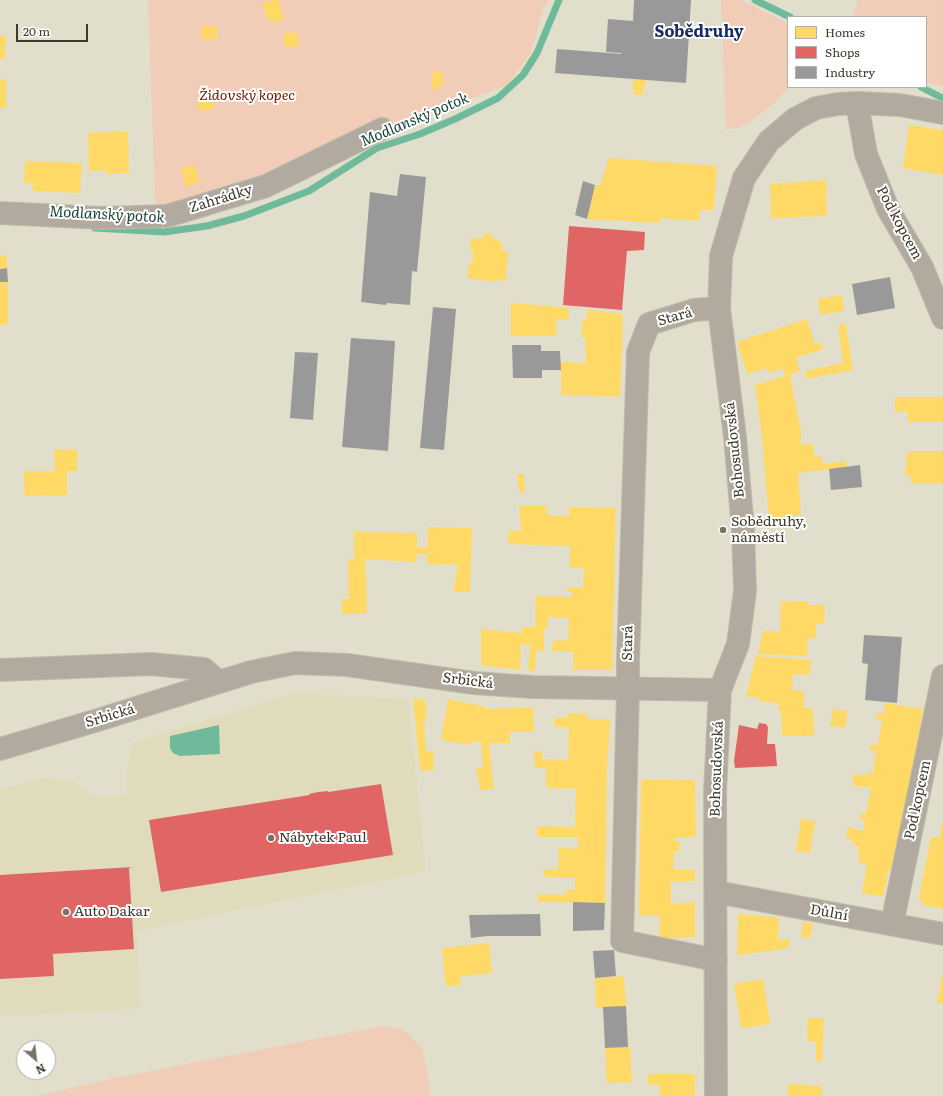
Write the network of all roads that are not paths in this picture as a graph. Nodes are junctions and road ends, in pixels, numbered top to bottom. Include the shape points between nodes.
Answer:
1 (857, 103) junction
2 (943, 113) edge
3 (382, 129) dead end
4 (0, 213) edge
5 (720, 308) junction
6 (943, 318) edge
7 (0, 670) edge
8 (943, 676) edge
9 (219, 682) junction
10 (628, 689) junction
11 (720, 690) junction
12 (0, 749) edge
13 (716, 892) junction
14 (892, 924) junction
15 (943, 934) edge
16 (716, 960) junction
17 (716, 1096) edge

1 - 2 street, Bohosudovská via 900,105
1 - 5 street, Bohosudovská via 816,108 795,119 769,141 744,178 721,256
1 - 6 street, Pod kopcem via 866,154 888,209 922,267
3 - 4 street, Zahrádky via 266,186 167,216 102,218
5 - 10 street, Stará via 694,310 648,324 638,352
5 - 11 street, Bohosudovská via 735,437 745,591 738,644
7 - 9 street via 151,664 204,669
8 - 14 street, Pod kopcem
9 - 10 street, Srbická via 277,666 320,663 474,683
9 - 12 street, Srbická
10 - 11 street, Srbická
10 - 16 street, Stará via 622,941
11 - 13 street, Bohosudovská via 715,792
13 - 14 street, Důlní
13 - 16 street, Bohosudovská
14 - 15 street, Důlní
16 - 17 street, Bohosudovská

